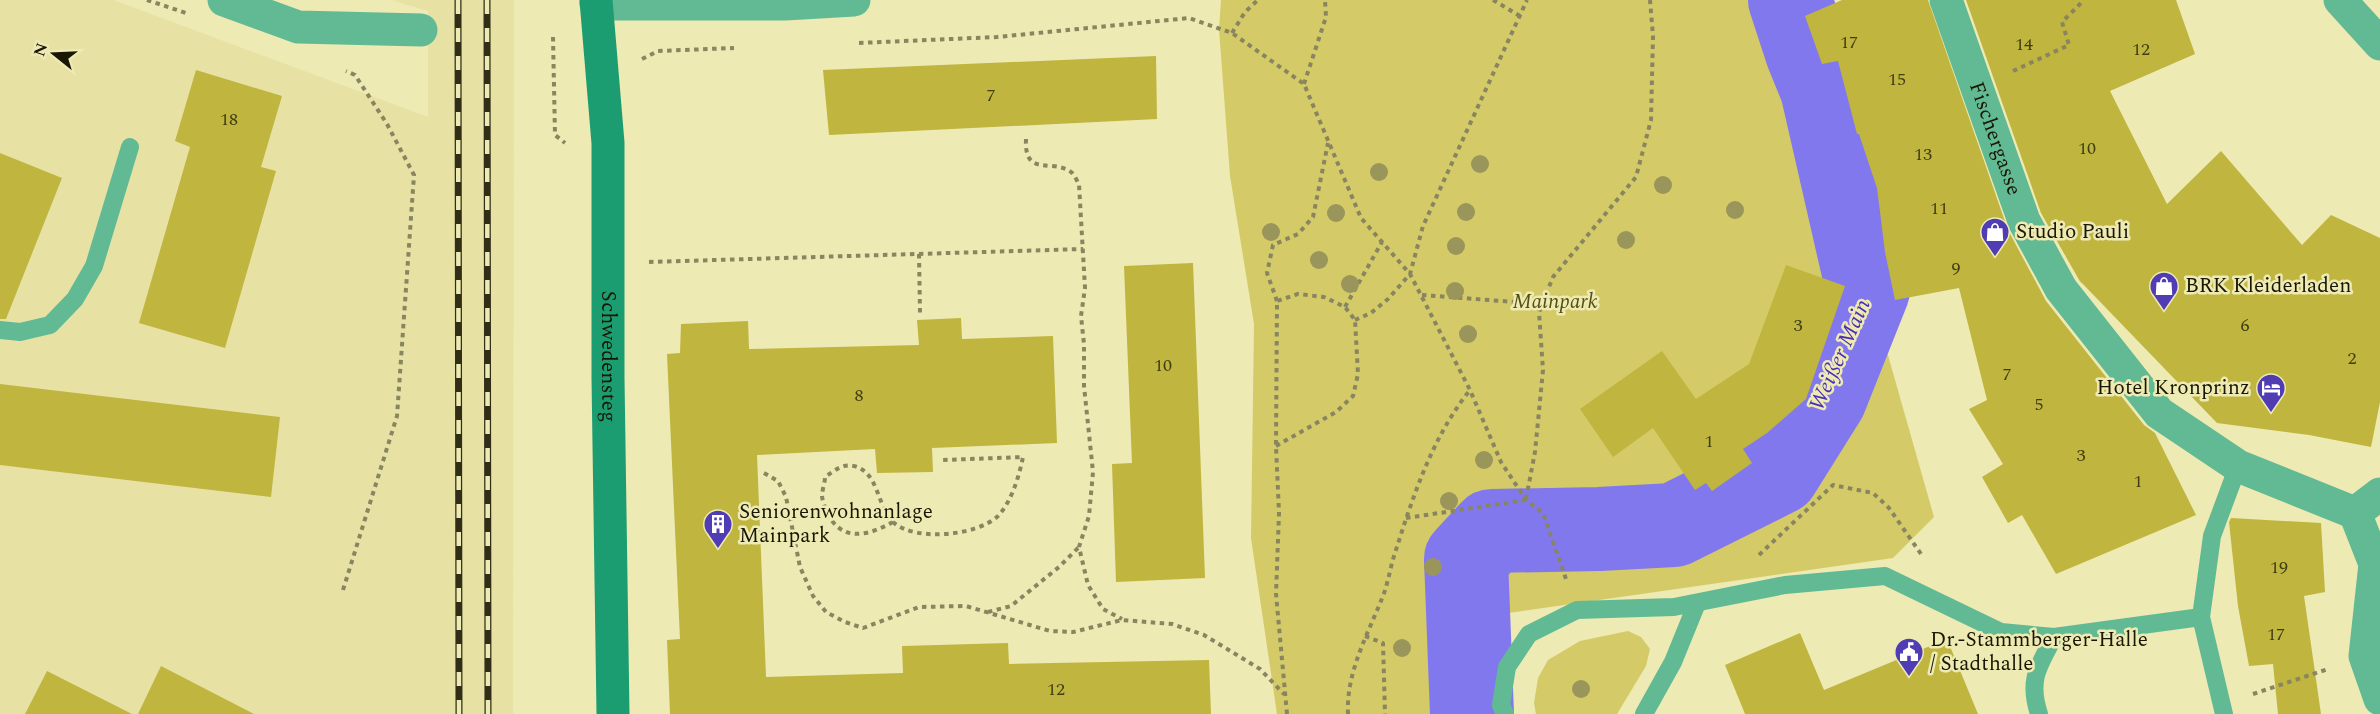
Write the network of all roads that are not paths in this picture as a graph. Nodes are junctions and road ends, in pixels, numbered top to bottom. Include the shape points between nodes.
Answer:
1 (224, 0) edge
2 (854, 0) edge
3 (1946, 0) edge
4 (2340, 0) edge
5 (596, 2) edge
6 (421, 30) dead end
7 (2380, 44) edge
8 (130, 147) dead end
9 (0, 330) edge
10 (2238, 466) junction
11 (2367, 503) edge
12 (2377, 565) edge
13 (1697, 603) junction
14 (2201, 617) junction
15 (2055, 637) junction
16 (2380, 699) edge
17 (2223, 709) edge
18 (613, 714) edge
19 (1506, 714) edge
20 (1644, 714) edge
21 (2039, 714) edge

1 - 6 street via 298,27
2 - 5 street via 785,4
3 - 10 street, Fischergasse via 2024,221 2061,289 2158,413
4 - 7 street
5 - 18 street, Schwedensteg via 608,143
8 - 9 lane via 94,266 75,299 50,325 20,332
10 - 11 street, Fischergasse
10 - 14 lane via 2212,536
11 - 12 street
12 - 16 street via 2366,656
13 - 15 lane via 1785,585 1885,576 2001,632
13 - 19 lane via 1674,608 1577,610 1528,634 1507,667 1501,705
13 - 20 lane via 1673,662
14 - 15 lane
14 - 17 lane
15 - 21 lane via 2040,663 2033,686

